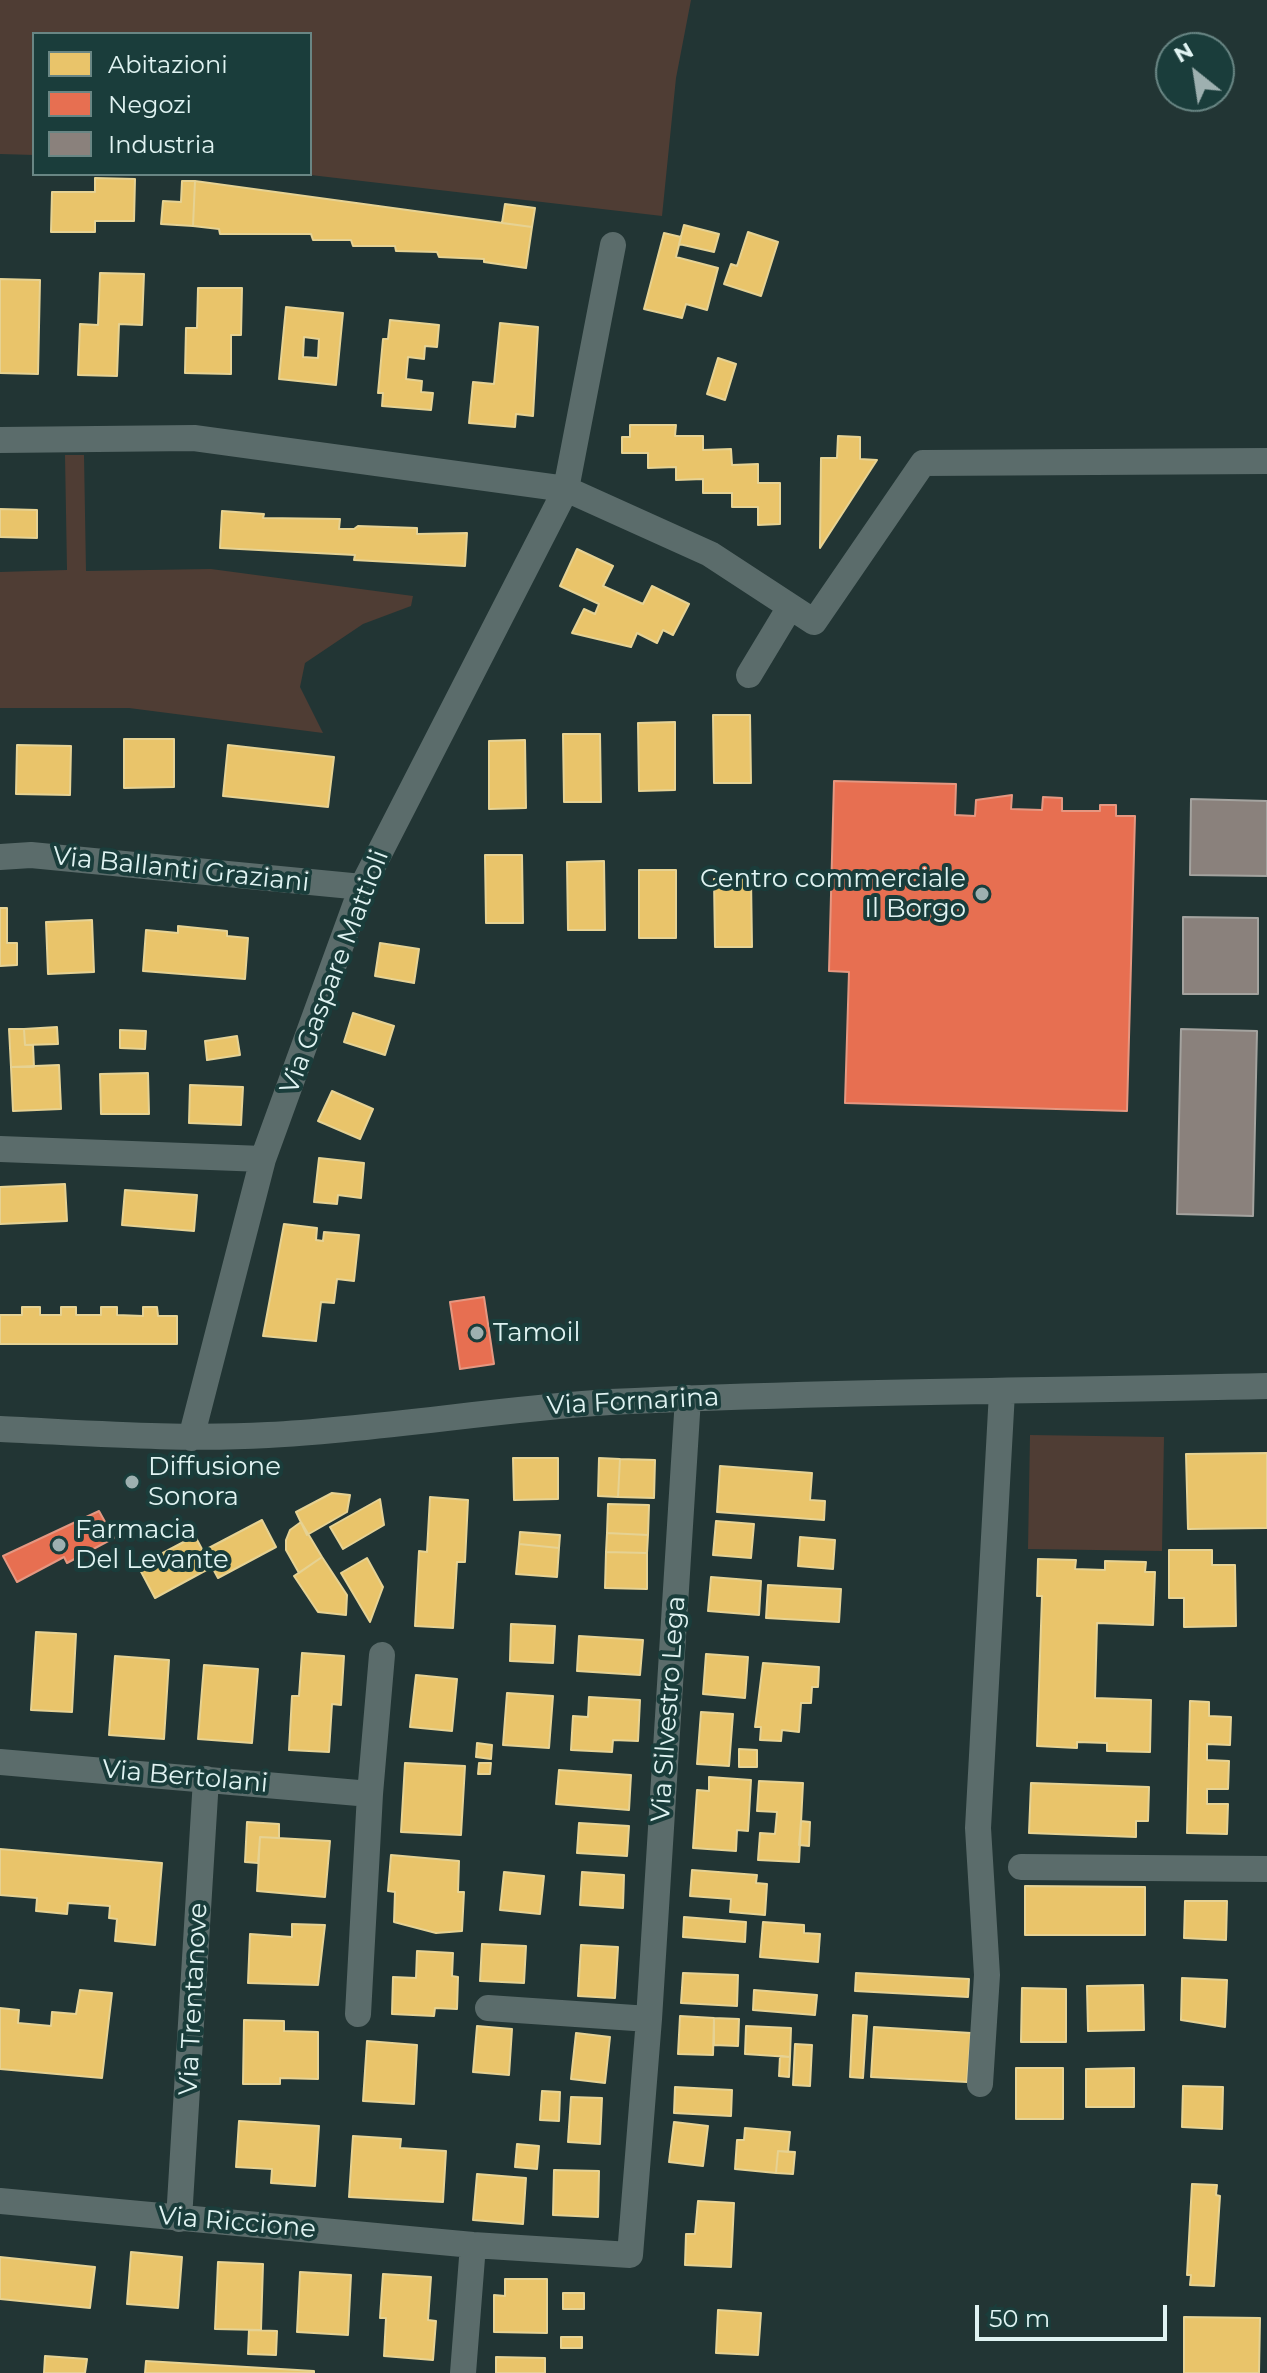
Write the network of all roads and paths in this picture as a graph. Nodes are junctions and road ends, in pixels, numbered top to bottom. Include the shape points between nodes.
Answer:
1 (613, 245) dead end
2 (0, 440) edge
3 (1267, 461) edge
4 (566, 489) junction
5 (790, 607) junction
6 (749, 675) dead end
7 (0, 857) edge
8 (362, 887) junction
9 (0, 1149) edge
10 (263, 1159) junction
11 (1267, 1386) edge
12 (1002, 1392) junction
13 (688, 1398) junction
14 (0, 1429) edge
15 (191, 1438) junction
16 (382, 1655) dead end
17 (0, 1762) edge
18 (206, 1779) junction
19 (370, 1794) junction
20 (1021, 1867) dead end
21 (1267, 1869) edge
22 (488, 2008) dead end
23 (358, 2014) dead end
24 (649, 2019) junction
25 (980, 2084) dead end
26 (0, 2201) edge
27 (179, 2219) junction
28 (473, 2245) junction
29 (463, 2373) edge

1 - 4 street, Via Gaspare Mattioli
2 - 4 street via 194,438
3 - 5 street via 923,463 814,622
4 - 5 street via 710,554
4 - 8 street, Via Gaspare Mattioli
5 - 6 street
7 - 8 street, Via Ballanti Graziani via 31,855
8 - 10 street, Via Gaspare Mattioli
9 - 10 street
10 - 15 street, Via Gaspare Mattioli
11 - 12 street, Via Fornarina
12 - 13 street, Via Fornarina
12 - 25 street via 978,1828 987,1975
13 - 15 street, Via Fornarina via 535,1407 371,1428
13 - 24 street, Via Silvestro Lega
14 - 15 street, Via Fornarina
16 - 19 street
17 - 18 street, Via Bertolani
18 - 19 street, Via Bertolani
18 - 27 street, Via Trentanove
19 - 23 street
20 - 21 street
22 - 24 street
24 - 28 street, Via Silvestro Lega via 630,2255
26 - 27 street, Via Riccione
27 - 28 street, Via Riccione
28 - 29 street

